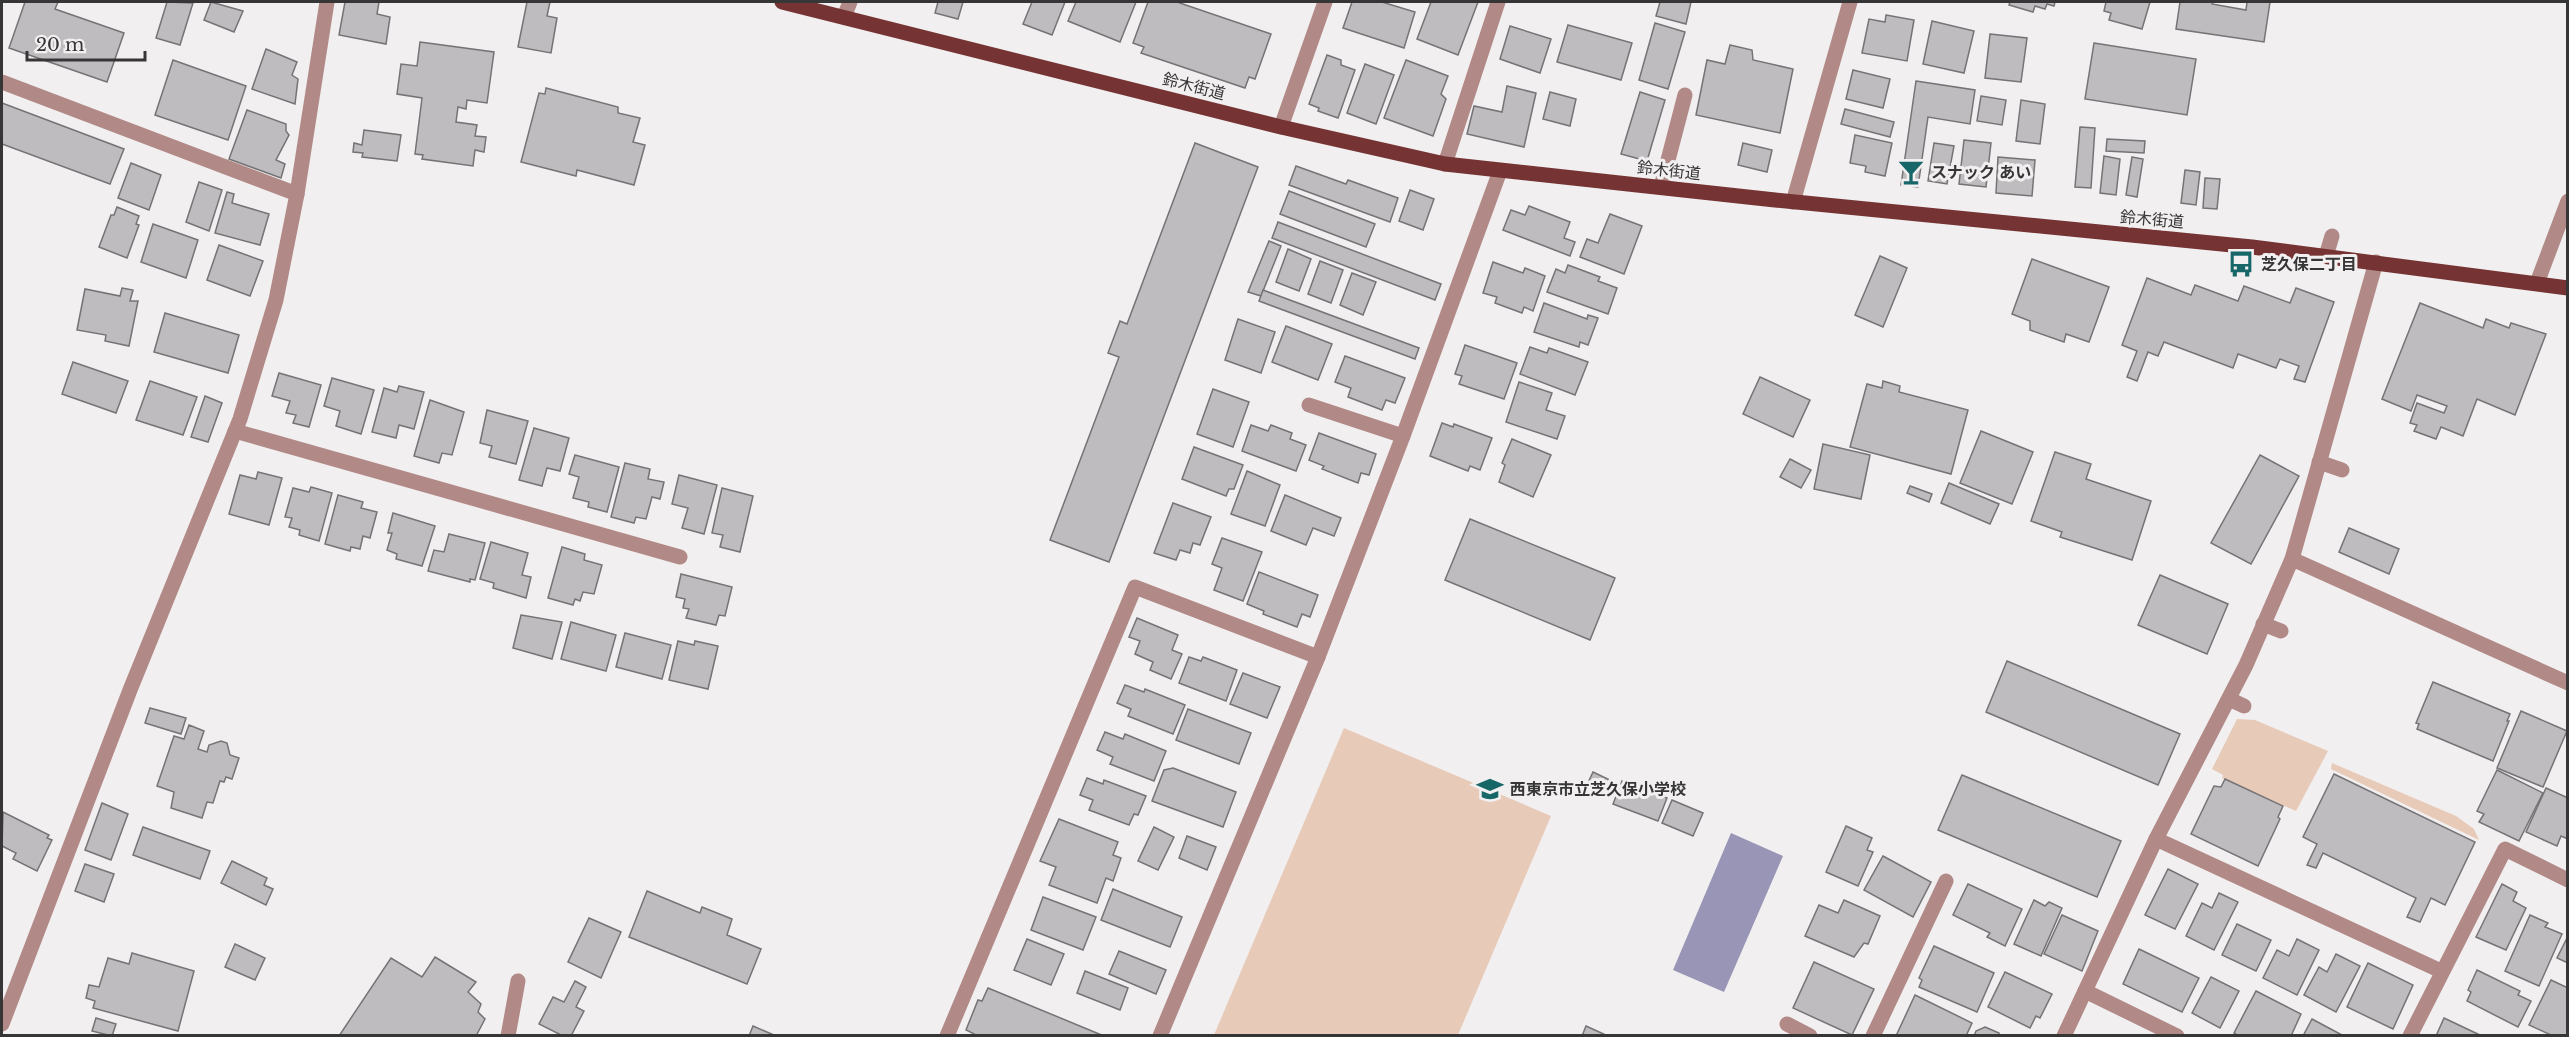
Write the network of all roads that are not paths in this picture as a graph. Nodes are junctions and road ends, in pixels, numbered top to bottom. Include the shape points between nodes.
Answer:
1 (327, 2) edge
2 (782, 2) edge
3 (850, 2) edge
4 (1325, 2) edge
5 (1498, 2) edge
6 (1850, 2) edge
7 (844, 17) junction
8 (2, 82) edge
9 (1685, 96) dead end
10 (1281, 127) junction
11 (1445, 164) junction
12 (1500, 171) junction
13 (1661, 187) junction
14 (297, 194) junction
15 (2568, 201) edge
16 (1793, 202) junction
17 (2332, 236) dead end
18 (2326, 256) junction
19 (2376, 262) junction
20 (2537, 283) junction
21 (2568, 288) edge
22 (1309, 405) dead end
23 (235, 431) junction
24 (1403, 436) junction
25 (2319, 462) junction
26 (2342, 470) dead end
27 (680, 557) dead end
28 (2292, 559) junction
29 (2264, 624) junction
30 (2281, 631) dead end
31 (1318, 657) junction
32 (2568, 683) edge
33 (2229, 699) junction
34 (2244, 706) dead end
35 (2156, 839) junction
36 (2568, 880) edge
37 (1946, 881) dead end
38 (2441, 971) junction
39 (518, 981) dead end
40 (2085, 991) junction
41 (2, 1024) edge
42 (1787, 1024) dead end
43 (508, 1035) edge
44 (946, 1035) edge
45 (1160, 1035) edge
46 (1810, 1035) edge
47 (1873, 1035) edge
48 (2064, 1035) edge
49 (2177, 1035) edge
50 (2410, 1035) edge

1 - 14 street
2 - 7 main road, 鈴木街道
3 - 7 street
4 - 10 street
5 - 11 street
6 - 16 street
7 - 10 main road, 鈴木街道
8 - 14 street
9 - 13 street
10 - 11 main road, 鈴木街道
11 - 12 main road, 鈴木街道
12 - 13 main road, 鈴木街道
12 - 24 street
13 - 16 main road, 鈴木街道
14 - 23 street via 276,300
15 - 20 street
16 - 18 main road, 鈴木街道
17 - 18 street
18 - 19 main road, 鈴木街道
19 - 20 main road, 鈴木街道
19 - 25 street
20 - 21 main road, 鈴木街道
22 - 24 street
23 - 27 street
23 - 41 street via 130,690
24 - 31 street
25 - 26 street
25 - 28 street
28 - 29 street
28 - 32 street
29 - 30 street
29 - 33 street
31 - 44 street via 1135,587
31 - 45 street
33 - 34 street
33 - 35 street
35 - 38 street
35 - 40 street
36 - 38 street via 2505,849
37 - 47 street
38 - 50 street
39 - 43 street
40 - 48 street
40 - 49 street
42 - 46 street

